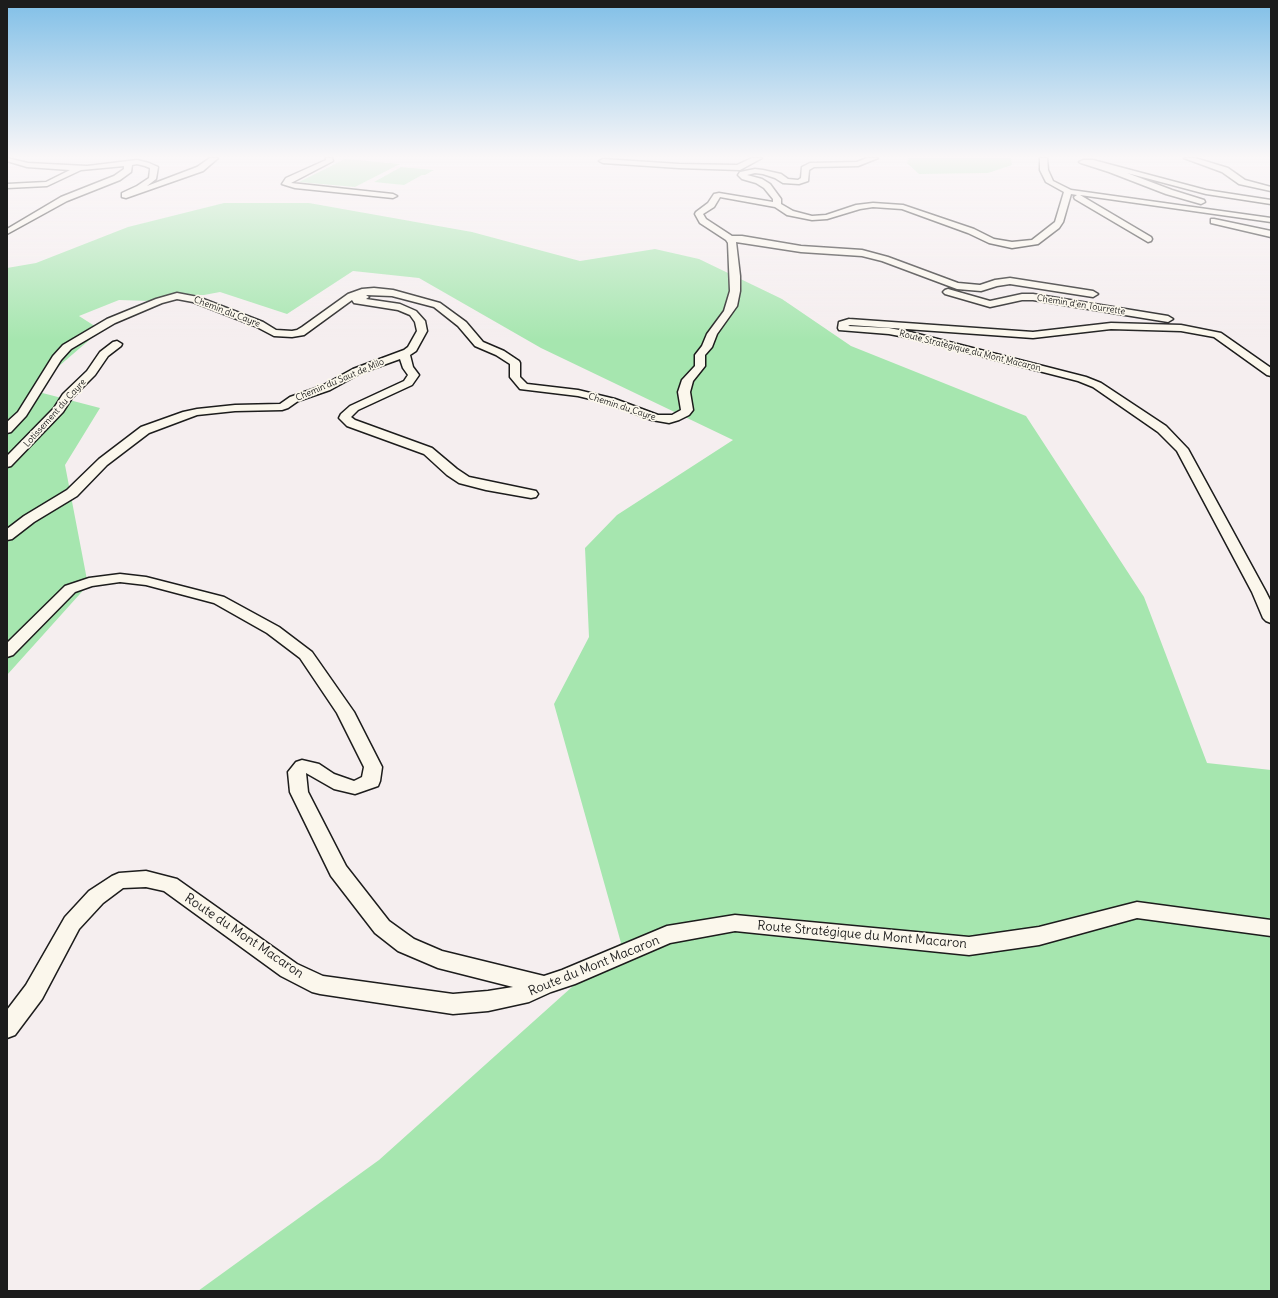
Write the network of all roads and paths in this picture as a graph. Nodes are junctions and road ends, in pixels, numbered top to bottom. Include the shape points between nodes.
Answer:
1 (30, 219) edge
2 (701, 219) edge
3 (938, 219) edge
4 (1059, 219) edge
5 (1113, 219) edge
6 (1203, 219) edge
7 (1260, 219) edge
8 (1271, 220) edge
9 (7, 232) edge
10 (1271, 234) edge
11 (730, 239) junction
12 (1148, 240) dead end
13 (885, 259) junction
14 (382, 292) junction
15 (1093, 294) dead end
16 (1212, 334) junction
17 (118, 344) dead end
18 (404, 354) junction
19 (1271, 373) edge
20 (7, 429) edge
21 (7, 463) edge
22 (531, 494) dead end
23 (7, 536) edge
24 (1271, 618) edge
25 (7, 652) edge
26 (735, 923) joint
27 (1271, 928) edge
28 (544, 985) junction
29 (7, 1028) edge

1 - 9 street
2 - 11 street
3 - 4 street via 992,241 1020,245 1036,242 1058,224
5 - 12 street
6 - 10 street
7 - 8 street
11 - 13 street via 801,249 850,251
11 - 14 street, Chemin du Cayre via 735,276 732,306 700,355 700,366 688,380 684,392 687,410 681,416 669,419 656,418 578,393 524,387 515,377 515,363 479,344 462,324 437,305
13 - 15 street via 957,286 981,288 995,283 1010,282
13 - 16 street, Chemin d'en Tourrette via 928,285 983,302 998,303 1022,297 1040,298 1172,319 1211,331
14 - 18 street, Chemin du Saut de Milo via 357,301 400,307 413,313 420,321 422,331 412,349
14 - 20 street, Chemin du Cayre via 362,292 351,296 300,333 292,334 274,333 259,324 195,298 178,296 158,301 111,321 67,347 57,358 22,414
16 - 19 street, Route Stratégique du Mont Macaron
16 - 24 street, Route Stratégique du Mont Macaron via 1181,328 1110,326 1033,335 843,324 844,328 910,335 1097,385 1155,425 1182,449 1260,592
17 - 21 street, Lotissement du Cayre via 104,354 91,374 67,396 43,428
18 - 22 street via 408,368 414,375 408,383 354,408 345,418 358,426 428,451 464,480
18 - 23 street, Chemin du Saut de Milo via 357,371 326,388 294,399 278,408 235,408 187,414 145,430 103,462 72,493 29,519
25 - 28 street via 70,589 89,582 120,578 146,581 220,600 273,630 306,655 345,712 373,767 371,781 356,788 328,778 313,768 302,766 297,772 299,792 338,871 382,927 406,945 438,959
26 - 27 street, Route Stratégique du Mont Macaron via 969,946 1039,936 1137,910
26 - 28 street, Route du Mont Macaron via 667,936
28 - 29 street, Route du Mont Macaron via 529,994 453,1004 320,985 289,970 170,885 146,879 120,881 96,897 72,922 34,992

